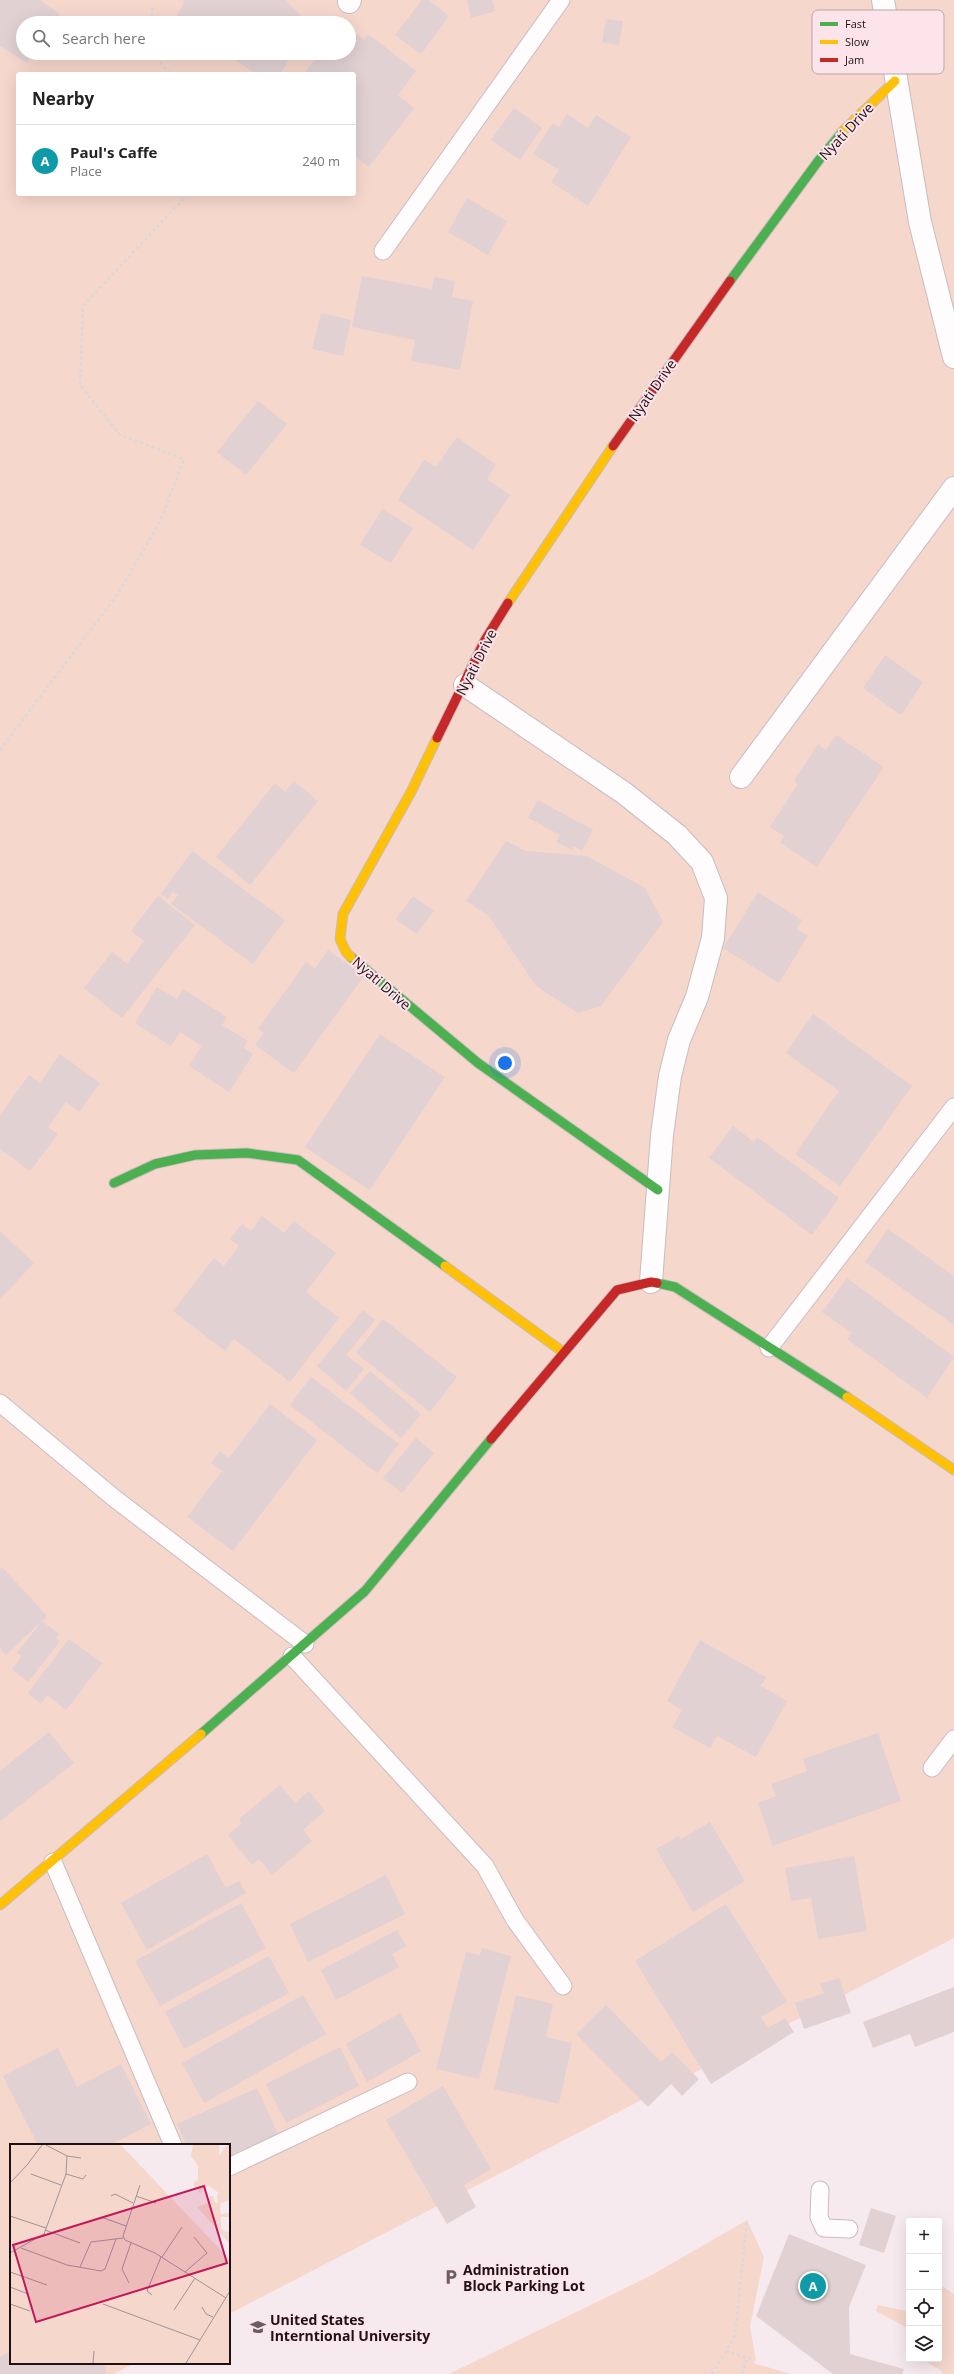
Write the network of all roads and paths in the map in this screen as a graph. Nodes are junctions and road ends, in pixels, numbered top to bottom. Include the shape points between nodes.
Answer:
1 (562, 0) edge
2 (883, 0) edge
3 (153, 5) dead end
4 (884, 10) edge
5 (152, 16) edge
6 (158, 60) edge
7 (168, 72) edge
8 (893, 74) edge
9 (894, 81) junction
10 (186, 196) edge
11 (383, 251) dead end
12 (954, 357) edge
13 (954, 488) edge
14 (465, 685) junction
15 (0, 750) edge
16 (741, 777) dead end
17 (954, 1106) edge
18 (114, 1183) dead end
19 (658, 1190) junction
20 (650, 1282) junction
21 (769, 1348) junction
22 (563, 1352) junction
23 (0, 1403) edge
24 (954, 1470) edge
25 (306, 1644) junction
26 (292, 1656) junction
27 (954, 1739) edge
28 (932, 1768) dead end
29 (53, 1862) junction
30 (0, 1905) edge
31 (563, 1986) dead end
32 (408, 2082) dead end
33 (173, 2144) edge
34 (230, 2166) edge
35 (820, 2190) dead end
36 (747, 2220) dead end
37 (849, 2230) dead end
38 (726, 2351) junction
39 (747, 2358) junction
40 (754, 2359) dead end
41 (712, 2374) edge
42 (742, 2374) edge

1 - 11 lane
2 - 4 street
3 - 5 path
6 - 7 path
8 - 9 street
9 - 12 street via 920,222
9 - 14 street, Nyati Drive via 851,122 819,160 663,374 541,551 485,640
10 - 15 path via 83,306 80,385 120,435 184,459 160,522 117,595
13 - 16 street
14 - 19 street via 624,793 677,835 702,862 716,898 713,938 697,997 679,1040 670,1076
14 - 19 street, Nyati Drive via 411,792 343,914 340,939 346,952 356,962 478,1063
17 - 21 lane
18 - 22 street via 161,1162 219,1152 269,1154 298,1160
19 - 20 street
20 - 21 street via 675,1288
20 - 22 street via 617,1290
21 - 24 street via 887,1423
22 - 25 street via 365,1591
23 - 25 lane via 114,1498
25 - 26 street
26 - 29 street
26 - 31 lane via 485,1866 515,1920
27 - 28 lane
29 - 30 street
29 - 33 lane
32 - 34 lane
35 - 37 lane via 818,2217 824,2228
36 - 38 path via 735,2336
38 - 39 path
38 - 41 path
39 - 40 path
39 - 42 path

